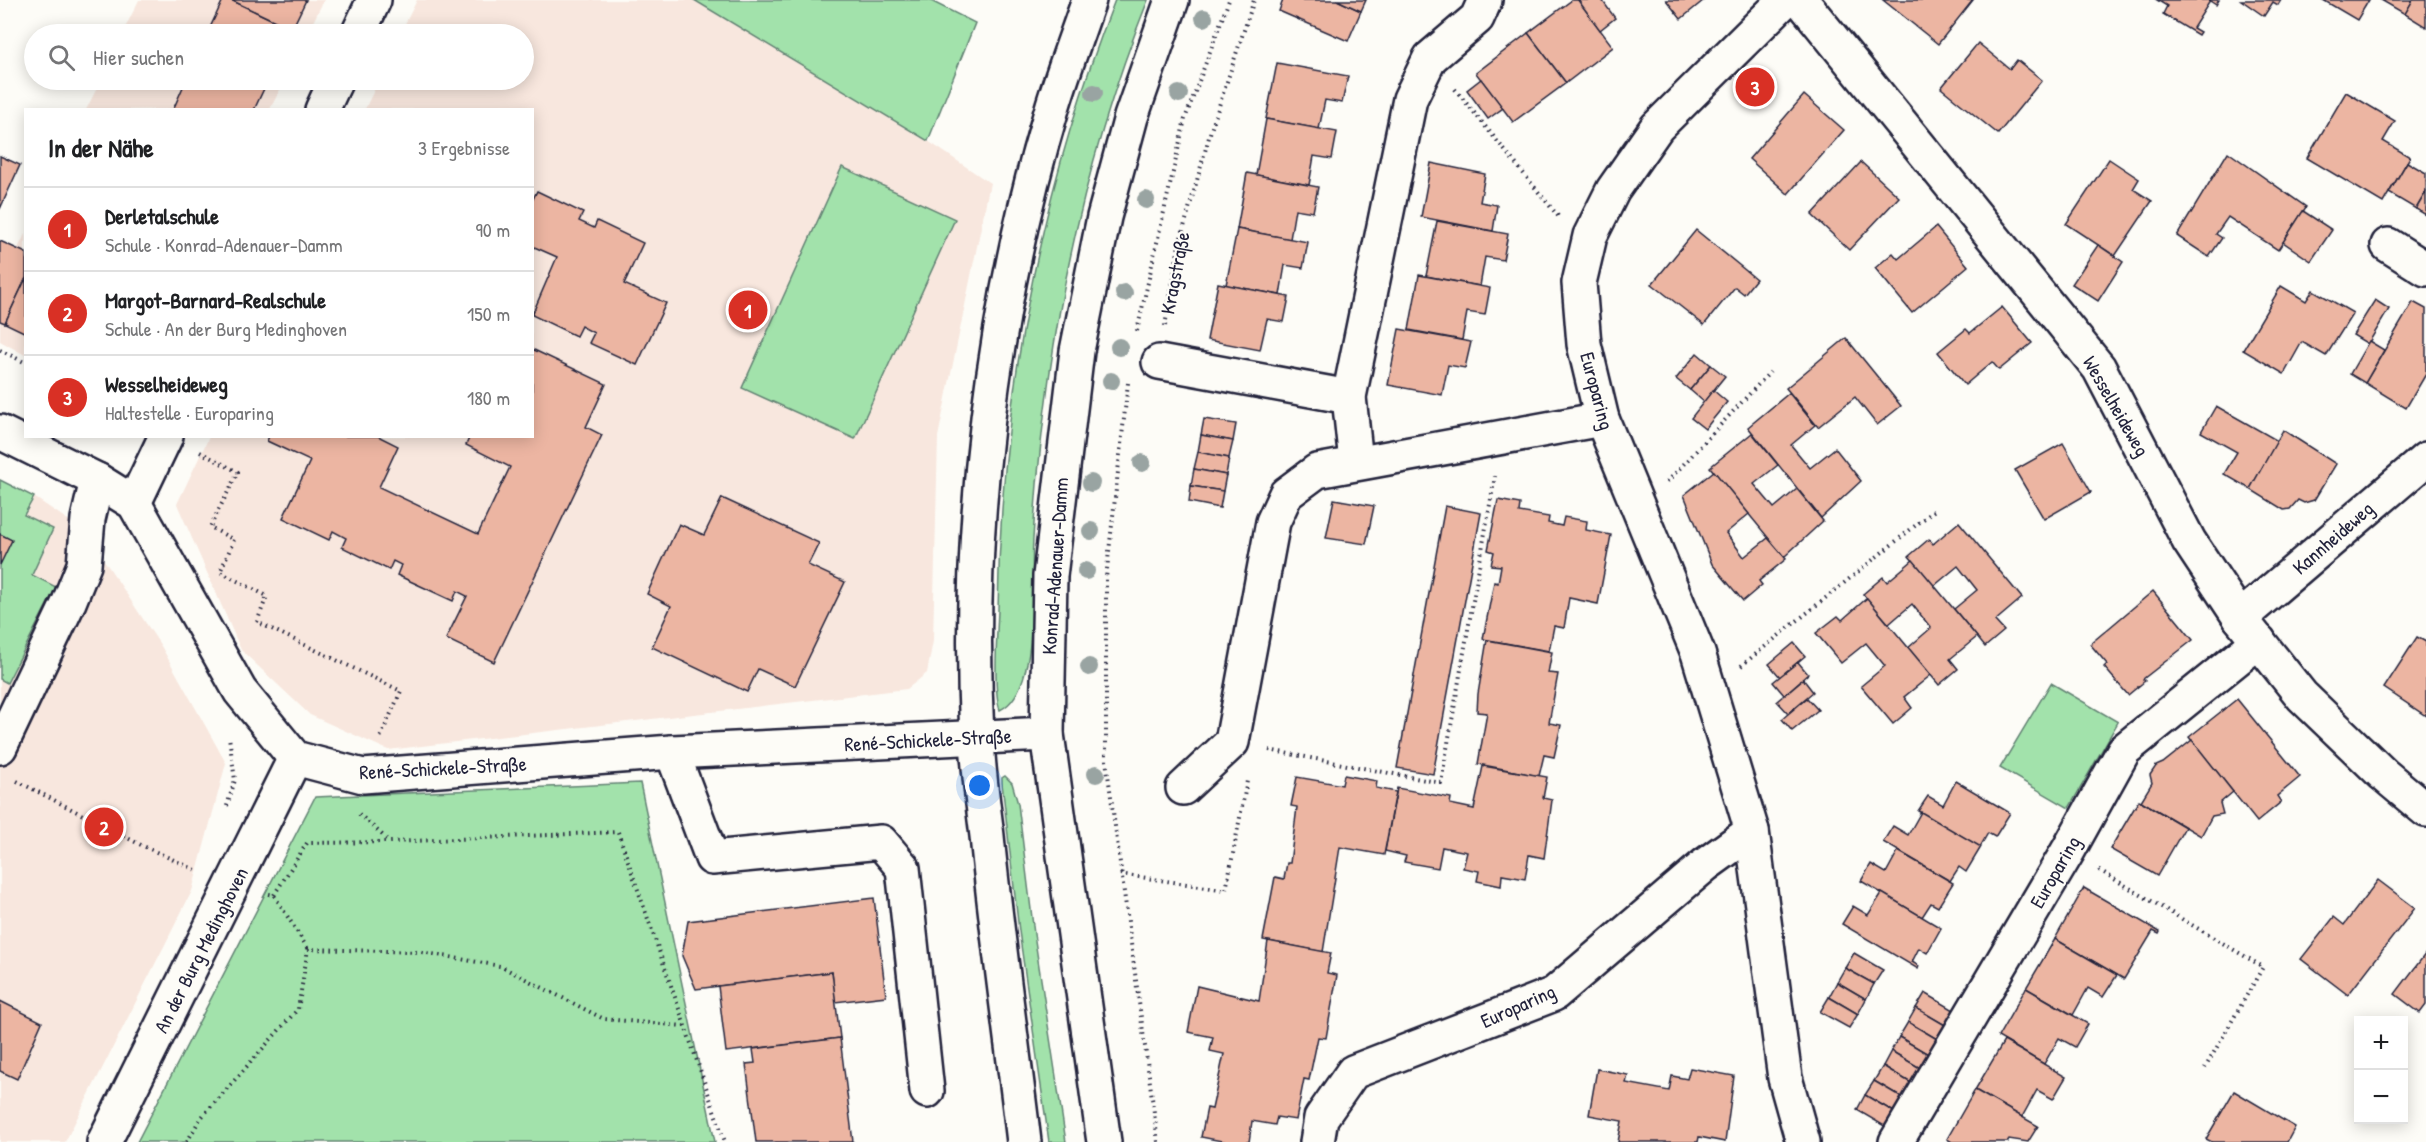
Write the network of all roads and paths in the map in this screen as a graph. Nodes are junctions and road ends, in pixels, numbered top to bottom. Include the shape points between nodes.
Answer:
1 (374, 0) edge
2 (1089, 0) edge
3 (1172, 0) edge
4 (1229, 0) edge
5 (1254, 0) edge
6 (1485, 0) edge
7 (1785, 0) edge
8 (1801, 0) edge
9 (363, 24) edge
10 (1430, 58) junction
11 (331, 90) edge
12 (323, 108) edge
13 (1563, 222) dead end
14 (2388, 245) dead end
15 (2426, 269) edge
16 (1135, 339) dead end
17 (0, 350) edge
18 (24, 362) edge
19 (1159, 362) joint
20 (1770, 372) dead end
21 (1129, 373) dead end
22 (1349, 397) junction
23 (1602, 419) junction
24 (0, 432) edge
25 (1502, 437) junction
26 (165, 438) edge
27 (195, 450) dead end
28 (2426, 459) edge
29 (1356, 462) junction
30 (97, 480) junction
31 (134, 503) junction
32 (1936, 508) dead end
33 (1639, 511) junction
34 (2249, 629) junction
35 (1710, 691) junction
36 (223, 728) dead end
37 (1047, 734) junction
38 (977, 738) junction
39 (672, 752) junction
40 (1288, 753) dead end
41 (296, 758) junction
42 (5, 762) edge
43 (363, 776) junction
44 (1247, 780) dead end
45 (1183, 788) dead end
46 (2426, 810) edge
47 (355, 811) dead end
48 (225, 812) dead end
49 (1752, 831) junction
50 (390, 842) junction
51 (1120, 874) junction
52 (2128, 887) dead end
53 (233, 888) junction
54 (274, 895) junction
55 (308, 949) junction
56 (684, 1026) junction
57 (2205, 1068) dead end
58 (927, 1091) dead end
59 (104, 1142) edge
60 (187, 1142) edge
61 (725, 1142) edge
62 (1024, 1142) edge
63 (1104, 1142) edge
64 (1158, 1142) edge
65 (1317, 1142) edge
66 (1803, 1142) edge
67 (1896, 1142) edge

1 - 9 street
2 - 38 street via 1050,116 999,339 975,577
3 - 37 street, Konrad-Adenauer-Damm via 1131,117 1104,217 1077,351 1050,576
4 - 16 path via 1185,119
5 - 19 path, Kragstraße via 1211,130 1179,245
6 - 10 street via 1477,18
7 - 23 street, Europaring via 1657,127 1612,190 1590,236 1579,283 1584,344
8 - 34 street, Wesselheideweg via 2099,368 2189,541
10 - 13 path
10 - 22 street via 1410,99
11 - 12 street
14 - 15 street
17 - 18 path
19 - 22 street
20 - 33 path
21 - 51 path via 1106,579 1106,759
22 - 29 street
23 - 25 street
23 - 33 street, Europaring
24 - 30 street
25 - 29 street
25 - 40 path via 1441,783
26 - 31 street
27 - 43 path via 237,472 210,527 234,540 220,572 267,596 258,622 401,691
28 - 34 street, Kannheideweg
29 - 45 street via 1317,471 1286,494 1272,522 1232,742
30 - 31 street
30 - 42 street via 88,519 84,565
31 - 41 street via 240,692
32 - 35 path
33 - 35 street, Europaring
34 - 46 street, Wesselheideweg via 2302,696 2382,774
34 - 67 street, Europaring via 2124,750
35 - 49 street, Europaring
36 - 48 path via 229,738 235,780
37 - 38 street, René-Schickele-Straße
37 - 63 street, Konrad-Adenauer-Damm
38 - 39 street, René-Schickele-Straße
38 - 62 street
39 - 43 street, René-Schickele-Straße
39 - 58 street via 712,858 881,842 903,868
41 - 43 street, René-Schickele-Straße
41 - 53 street, An der Burg Medinghoven
42 - 53 path via 141,846
44 - 51 path via 1226,890
47 - 50 path
49 - 65 street, Europaring via 1705,865 1554,994 1353,1072 1321,1118
49 - 66 street, Europaring via 1785,1078
50 - 54 path via 307,843
50 - 56 path via 618,832
51 - 64 path
52 - 57 path via 2263,967
53 - 54 path
53 - 59 street, An der Burg Medinghoven
54 - 55 path
55 - 56 path via 422,952 500,966 604,1018
55 - 60 path via 298,1009 200,1119
56 - 61 path

